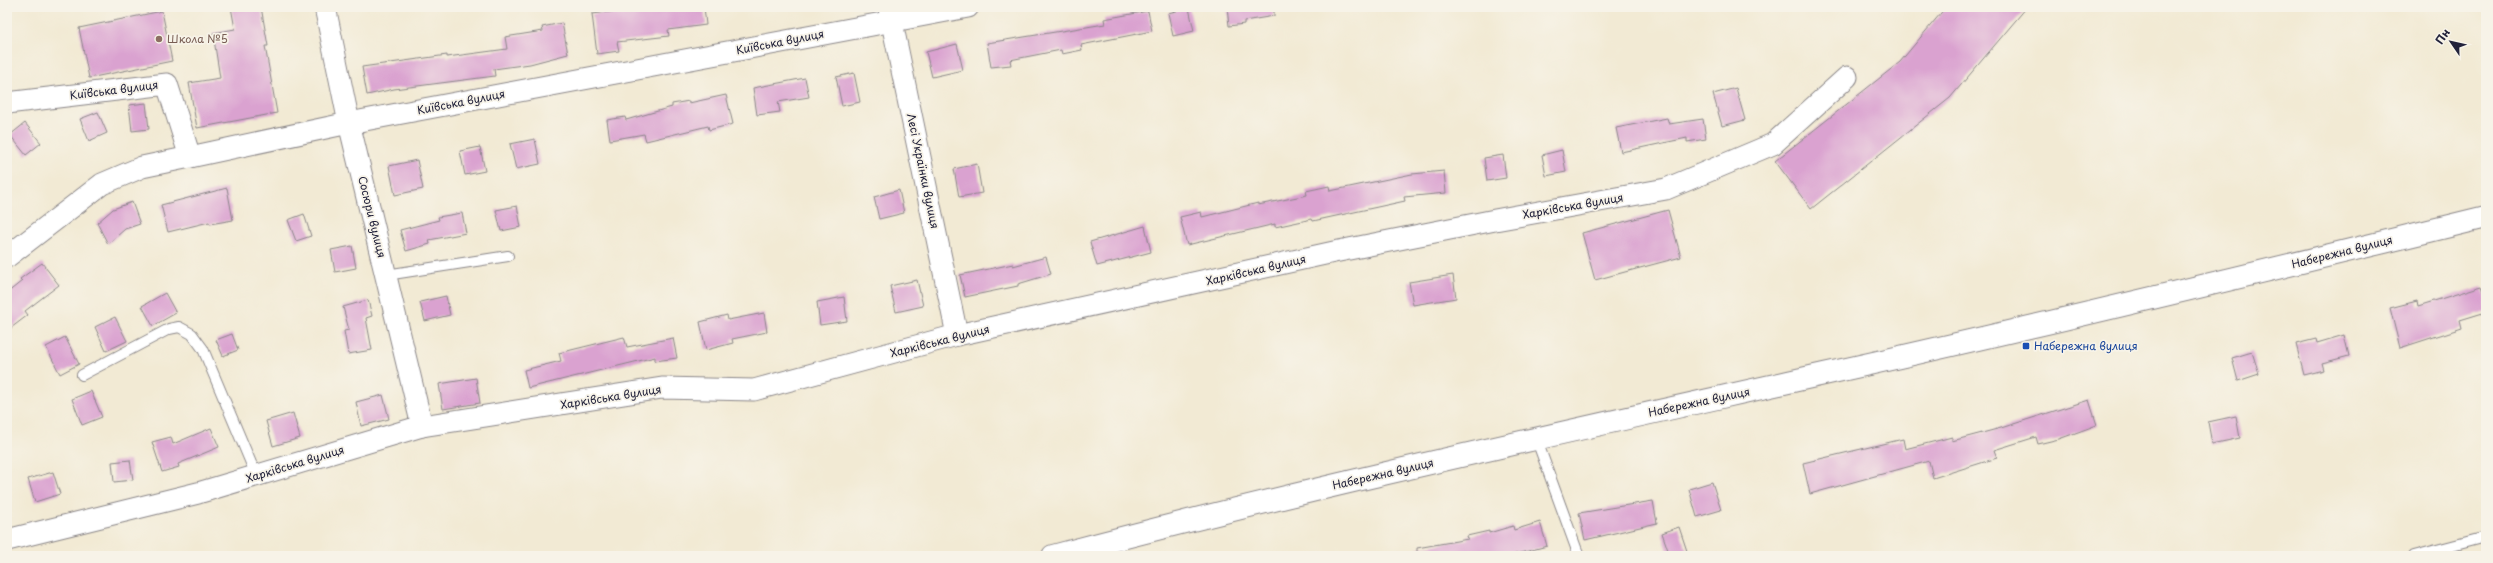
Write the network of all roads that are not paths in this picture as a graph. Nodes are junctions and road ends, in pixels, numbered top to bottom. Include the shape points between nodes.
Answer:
1 (325, 7) edge
2 (968, 7) edge
3 (890, 14) edge
4 (1847, 77) dead end
5 (7, 103) edge
6 (349, 123) junction
7 (190, 157) junction
8 (2486, 217) edge
9 (508, 256) dead end
10 (7, 257) edge
11 (386, 275) junction
12 (957, 335) junction
13 (82, 376) dead end
14 (422, 426) junction
15 (1536, 438) junction
16 (256, 476) junction
17 (2486, 537) edge
18 (7, 540) edge
19 (1053, 556) edge
20 (1579, 556) edge
21 (2414, 556) edge

1 - 6 street, Сосюри вулиця
2 - 3 street, Київська вулиця
3 - 6 street, Київська вулиця
3 - 12 street, Лесі Українки вулиця
4 - 12 street, Харківська вулиця via 1773,144 1666,189 1334,252
5 - 7 street, Київська вулиця via 167,84
6 - 7 street, Київська вулиця
6 - 11 street, Сосюри вулиця
7 - 10 street via 142,166 102,184
8 - 15 main road, Набережна вулиця via 2195,289
9 - 11 lane
11 - 14 street, Сосюри вулиця
12 - 14 street, Харківська вулиця via 754,390 662,388
13 - 16 lane via 169,329 179,327 192,334 203,349
14 - 16 street, Харківська вулиця
15 - 19 main road, Набережна вулиця via 1176,523
15 - 20 lane
16 - 18 street, Харківська вулиця via 198,493
17 - 21 lane

